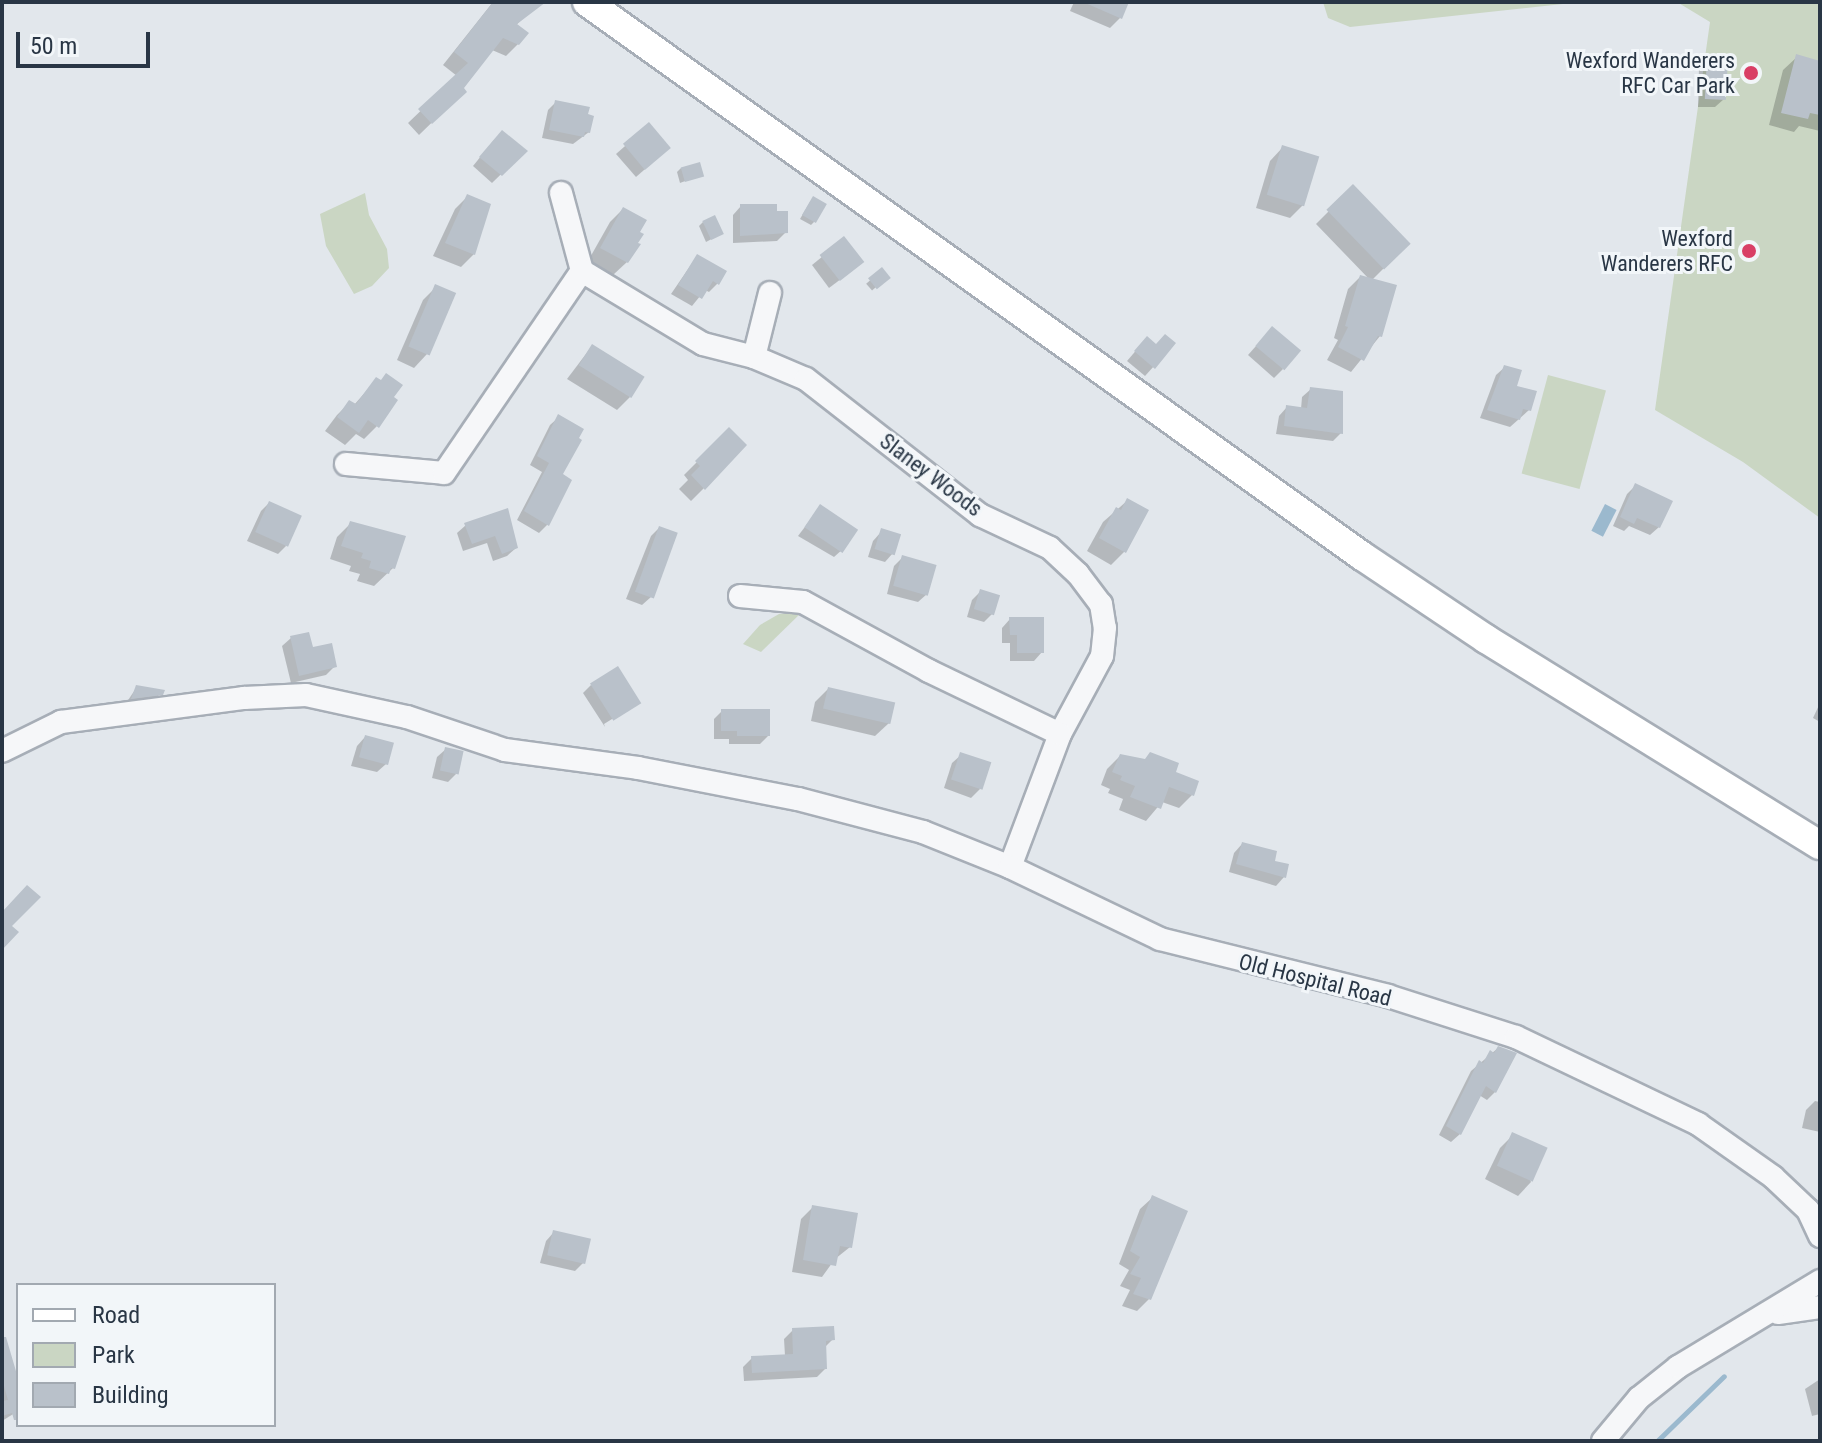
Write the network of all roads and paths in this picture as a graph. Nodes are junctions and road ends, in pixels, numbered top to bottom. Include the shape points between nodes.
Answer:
1 (587, 2) edge
2 (561, 193) dead end
3 (582, 271) junction
4 (770, 293) dead end
5 (754, 357) junction
6 (346, 464) dead end
7 (740, 596) dead end
8 (1060, 734) junction
9 (2, 751) edge
10 (1820, 845) edge
11 (1010, 867) junction
12 (1814, 1213) edge
13 (1820, 1236) edge
14 (1820, 1281) edge
15 (1820, 1307) edge
16 (1769, 1314) junction
17 (1603, 1441) edge

1 - 10 main road via 1362,556 1486,639
2 - 3 street
3 - 5 street, Slaney Woods via 703,344
3 - 6 street via 444,473
4 - 5 street
5 - 8 street, Slaney Woods via 806,379 980,515 1050,548 1078,574 1101,604 1102,656
7 - 8 street via 803,602
8 - 11 street, Slaney Woods
9 - 11 street, Old Hospital Road via 61,722 306,695 407,717 505,750 638,768 798,799 923,832
11 - 12 street, Old Hospital Road via 1160,939 1388,996 1516,1037 1698,1124
12 - 13 street, Old Hospital Road
14 - 16 street
15 - 16 street
16 - 17 street via 1678,1367 1639,1398

